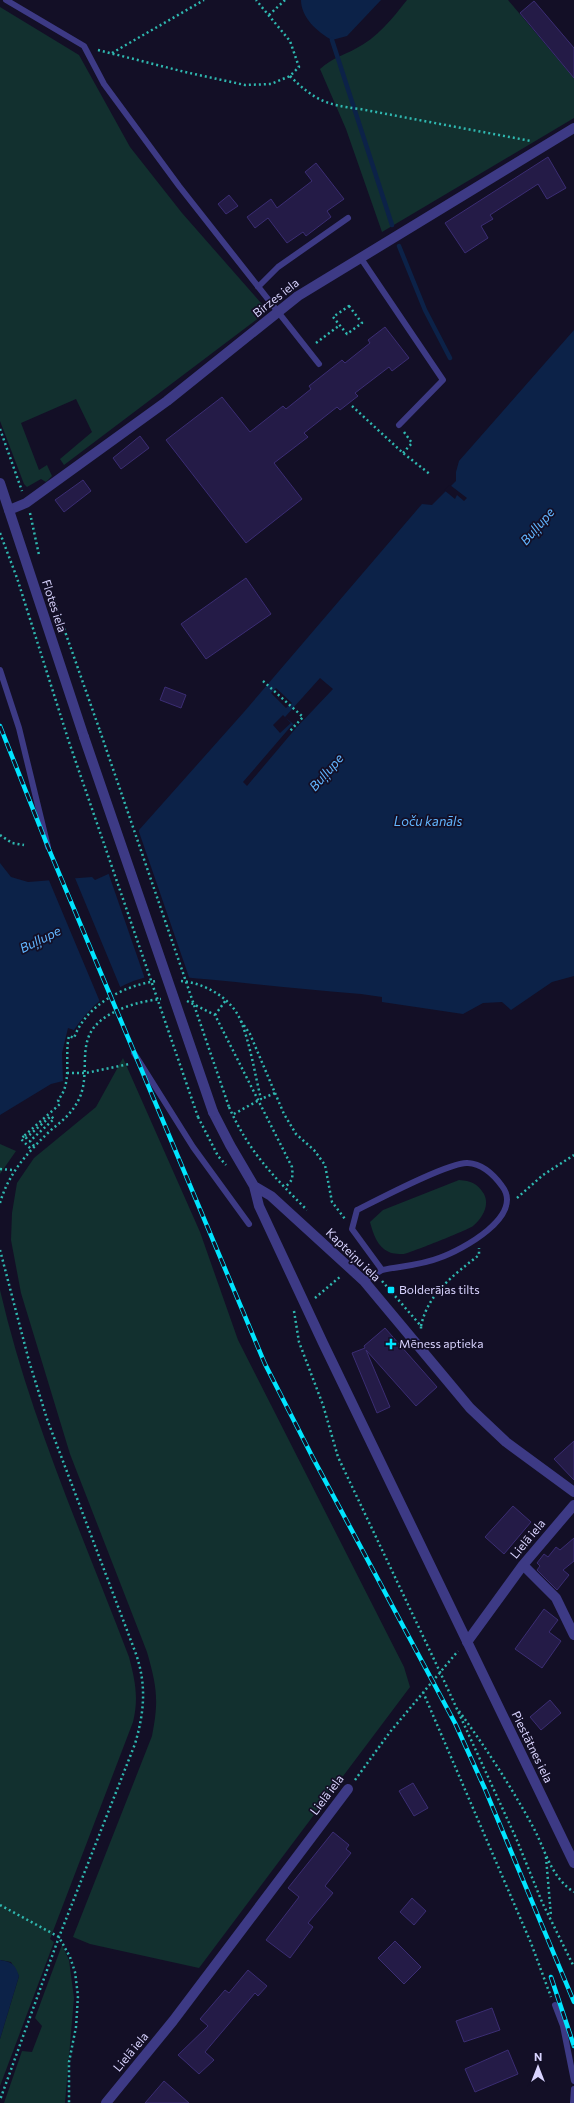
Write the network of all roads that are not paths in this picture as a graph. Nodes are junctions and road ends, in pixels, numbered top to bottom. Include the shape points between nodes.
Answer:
1 (6, 0) edge
2 (574, 128) edge
3 (348, 218) dead end
4 (360, 257) junction
5 (258, 287) junction
6 (278, 313) junction
7 (319, 364) dead end
8 (399, 425) road end
9 (1, 488) edge
10 (9, 510) junction
11 (0, 670) edge
12 (48, 846) dead end
13 (134, 1053) dead end
14 (213, 1112) joint
15 (254, 1186) junction
16 (248, 1224) dead end
17 (382, 1270) junction
18 (364, 1281) junction
19 (574, 1492) edge
20 (574, 1505) edge
21 (523, 1565) junction
22 (574, 1635) edge
23 (467, 1642) junction
24 (348, 1789) road end
25 (574, 1863) edge
26 (555, 2005) road end
27 (574, 2081) edge
28 (574, 2089) edge
29 (106, 2103) edge
30 (573, 2103) edge

1 - 5 lane via 84,46 104,84
2 - 4 street, Birzes iela
3 - 5 lane via 278,267
4 - 6 street, Birzes iela via 298,296
4 - 8 lane via 443,380
5 - 6 lane
6 - 7 lane
6 - 10 street, Birzes iela via 167,401 26,503
9 - 10 street, Flotes iela
10 - 14 street, Flotes iela, bridge
11 - 12 lane via 19,728
13 - 16 lane via 193,1148
14 - 15 street, Kapteiņu iela
15 - 18 street, Kapteiņu iela via 271,1196
15 - 23 street, Piestātnes iela via 259,1206
17 - 17 lane via 352,1230 357,1210 449,1166 468,1163 492,1172 506,1191 508,1206 494,1225 479,1237 439,1258
17 - 18 lane
18 - 19 street, Kapteiņu iela via 470,1408 506,1442
20 - 21 street, Lielā iela
21 - 22 street via 556,1598
21 - 23 street, Lielā iela
23 - 25 street, Piestātnes iela
24 - 29 street, Lielā iela via 173,2021
26 - 27 lane via 563,2026
28 - 30 lane

